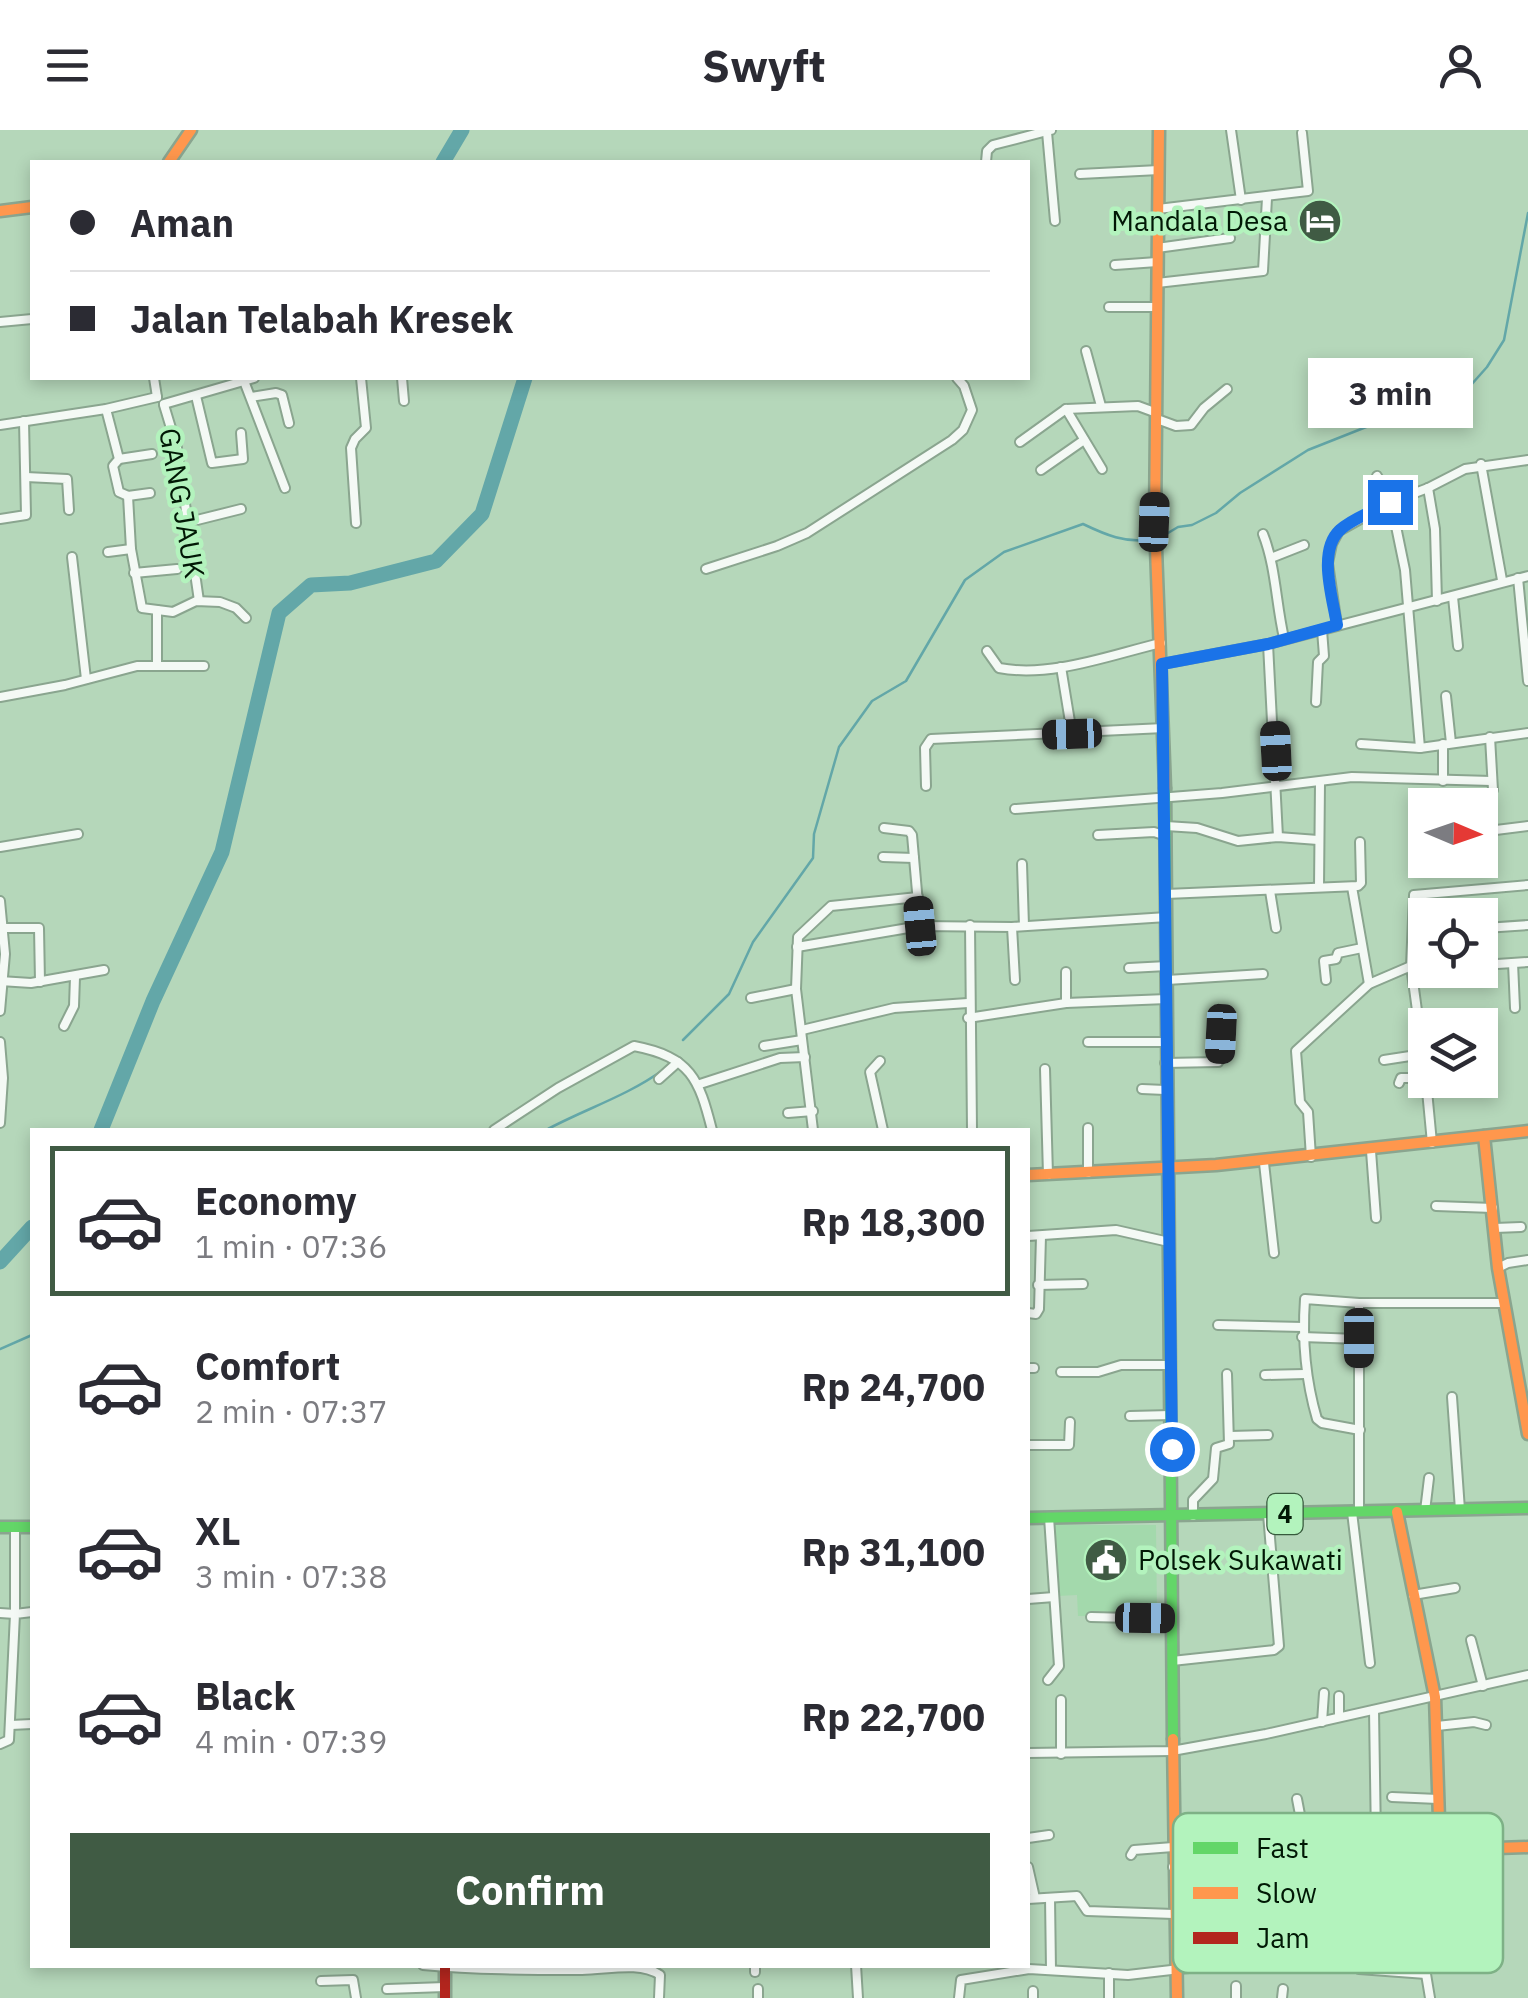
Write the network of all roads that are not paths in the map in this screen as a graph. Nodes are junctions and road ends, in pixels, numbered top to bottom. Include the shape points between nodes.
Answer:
1 (191, 130) edge
2 (1159, 130) edge
3 (1231, 130) edge
4 (1049, 131) edge
5 (1302, 133) dead end
6 (170, 160) edge
7 (986, 160) edge
8 (1159, 170) junction
9 (1080, 174) dead end
10 (1267, 198) junction
11 (1241, 200) junction
12 (30, 208) edge
13 (1158, 209) junction
14 (0, 211) edge
15 (1055, 221) dead end
16 (1230, 238) dead end
17 (1157, 248) junction
18 (1157, 262) junction
19 (1116, 265) dead end
20 (1156, 282) junction
21 (1109, 307) dead end
22 (1156, 307) junction
23 (30, 319) edge
24 (0, 322) edge
25 (1086, 350) dead end
26 (155, 380) edge
27 (247, 380) edge
28 (361, 380) edge
29 (402, 380) edge
30 (959, 380) edge
31 (244, 381) junction
32 (1227, 389) dead end
33 (196, 396) junction
34 (251, 397) junction
35 (161, 401) junction
36 (404, 401) dead end
37 (1101, 406) junction
38 (106, 409) junction
39 (1066, 409) junction
40 (1157, 416) junction
41 (24, 421) junction
42 (289, 423) dead end
43 (0, 425) edge
44 (241, 433) dead end
45 (1084, 440) junction
46 (1020, 442) dead end
47 (152, 454) dead end
48 (118, 459) junction
49 (1528, 460) edge
50 (1481, 464) junction
51 (1102, 469) dead end
52 (1041, 470) dead end
53 (26, 476) junction
54 (1377, 476) dead end
55 (284, 488) dead end
56 (1428, 488) junction
57 (150, 494) dead end
58 (128, 496) junction
59 (1390, 502) junction
60 (242, 509) dead end
61 (69, 510) dead end
62 (0, 520) edge
63 (189, 522) junction
64 (356, 523) dead end
65 (1263, 534) dead end
66 (1304, 545) dead end
67 (131, 549) junction
68 (108, 552) dead end
69 (72, 557) dead end
70 (1271, 558) junction
71 (177, 569) dead end
72 (706, 569) dead end
73 (134, 573) junction
74 (1523, 577) edge
75 (1502, 580) junction
76 (1453, 597) junction
77 (199, 601) junction
78 (1437, 601) junction
79 (1408, 606) junction
80 (157, 610) junction
81 (246, 618) dead end
82 (1337, 625) junction
83 (1322, 630) junction
84 (1284, 638) junction
85 (1161, 643) junction
86 (1268, 644) junction
87 (1458, 646) dead end
88 (987, 651) dead end
89 (157, 664) junction
90 (1162, 664) junction
91 (204, 666) dead end
92 (1061, 667) junction
93 (1528, 676) edge
94 (86, 679) junction
95 (1446, 696) dead end
96 (0, 697) edge
97 (1316, 702) dead end
98 (1164, 728) junction
99 (1528, 733) edge
100 (1072, 734) junction
101 (1490, 737) junction
102 (1361, 744) dead end
103 (1447, 744) junction
104 (1420, 748) junction
105 (1443, 780) junction
106 (1320, 783) junction
107 (926, 786) dead end
108 (1277, 786) junction
109 (1164, 796) junction
110 (1015, 809) dead end
111 (1528, 826) edge
112 (884, 828) dead end
113 (1498, 830) edge
114 (1166, 831) junction
115 (78, 834) dead end
116 (1098, 834) dead end
117 (1278, 838) junction
118 (1318, 840) junction
119 (1360, 842) dead end
120 (0, 847) edge
121 (883, 857) dead end
122 (914, 858) junction
123 (1022, 864) dead end
124 (1528, 885) edge
125 (1319, 887) junction
126 (1352, 887) junction
127 (1270, 891) junction
128 (1166, 894) junction
129 (918, 896) junction
130 (1414, 898) edge
131 (0, 901) edge
132 (1166, 917) junction
133 (970, 925) junction
134 (1528, 925) edge
135 (920, 926) junction
136 (1024, 926) junction
137 (1012, 927) junction
138 (1498, 927) edge
139 (5, 928) junction
140 (1276, 928) dead end
141 (797, 947) junction
142 (1362, 948) junction
143 (1528, 962) edge
144 (1513, 963) junction
145 (1498, 964) edge
146 (1167, 966) junction
147 (1408, 967) edge
148 (1129, 968) dead end
149 (104, 970) dead end
150 (1066, 972) dead end
151 (1263, 974) dead end
152 (74, 977) junction
153 (1015, 980) dead end
154 (1167, 980) junction
155 (1326, 980) dead end
156 (1, 981) edge
157 (40, 982) junction
158 (1369, 984) junction
159 (796, 989) junction
160 (752, 998) dead end
161 (1167, 999) junction
162 (968, 1003) junction
163 (1066, 1003) junction
164 (1515, 1008) dead end
165 (0, 1012) edge
166 (968, 1018) junction
167 (64, 1026) dead end
168 (1221, 1034) dead end
169 (802, 1035) junction
170 (0, 1042) edge
171 (1088, 1042) dead end
172 (1164, 1042) junction
173 (764, 1046) dead end
174 (805, 1057) junction
175 (1408, 1058) edge
176 (1384, 1060) dead end
177 (880, 1061) dead end
178 (678, 1062) junction
179 (1165, 1063) junction
180 (1045, 1070) dead end
181 (659, 1078) dead end
182 (1408, 1078) edge
183 (700, 1084) junction
184 (1399, 1084) dead end
185 (1142, 1090) dead end
186 (1165, 1090) junction
187 (1428, 1098) edge
188 (813, 1111) junction
189 (788, 1113) dead end
190 (0, 1123) edge
191 (497, 1128) edge
192 (711, 1128) edge
193 (813, 1128) edge
194 (883, 1128) edge
195 (972, 1128) edge
196 (1088, 1128) dead end
197 (1528, 1131) edge
198 (1484, 1136) junction
199 (1432, 1143) junction
200 (1372, 1150) junction
201 (1311, 1157) junction
202 (1264, 1163) junction
203 (1168, 1171) junction
204 (1088, 1173) junction
205 (1030, 1175) edge
206 (1048, 1175) junction
207 (1436, 1206) dead end
208 (1492, 1208) junction
209 (1376, 1218) dead end
210 (1521, 1227) dead end
211 (1494, 1228) junction
212 (1030, 1236) edge
213 (1041, 1236) junction
214 (1169, 1242) junction
215 (1274, 1253) dead end
216 (1528, 1260) edge
217 (1498, 1268) junction
218 (1083, 1284) dead end
219 (1038, 1285) junction
220 (1504, 1303) junction
221 (1359, 1304) junction
222 (1030, 1313) edge
223 (1218, 1325) dead end
224 (1302, 1332) junction
225 (1359, 1338) junction
226 (1171, 1365) junction
227 (1061, 1372) dead end
228 (1228, 1374) dead end
229 (1306, 1374) junction
230 (1264, 1375) dead end
231 (1524, 1389) edge
232 (1452, 1398) dead end
233 (1172, 1415) junction
234 (1130, 1416) dead end
235 (1070, 1422) dead end
236 (1360, 1430) junction
237 (1528, 1434) edge
238 (1268, 1435) dead end
239 (1230, 1436) junction
240 (1030, 1446) edge
241 (1429, 1478) dead end
242 (1528, 1508) edge
243 (1460, 1510) junction
244 (1425, 1511) junction
245 (1356, 1512) junction
246 (1397, 1512) junction
247 (1268, 1514) junction
248 (1173, 1516) junction
249 (1193, 1516) junction
250 (1030, 1518) edge
251 (1050, 1518) junction
252 (0, 1527) edge
253 (30, 1527) edge
254 (15, 1529) junction
255 (1455, 1588) dead end
256 (1413, 1595) junction
257 (1054, 1597) junction
258 (1030, 1599) edge
259 (30, 1612) edge
260 (0, 1614) edge
261 (15, 1614) junction
262 (1091, 1617) dead end
263 (1172, 1619) junction
264 (1471, 1640) dead end
265 (1172, 1661) junction
266 (1370, 1663) dead end
267 (1528, 1676) edge
268 (1048, 1680) dead end
269 (1482, 1686) junction
270 (1324, 1693) dead end
271 (1339, 1696) dead end
272 (1435, 1697) junction
273 (1061, 1700) dead end
274 (1374, 1710) junction
275 (0, 1715) edge
276 (1339, 1718) junction
277 (11, 1720) junction
278 (1322, 1722) junction
279 (30, 1724) edge
280 (1436, 1726) junction
281 (1486, 1726) dead end
282 (0, 1744) edge
283 (1172, 1752) junction
284 (1030, 1753) edge
285 (1061, 1754) junction
286 (1392, 1798) dead end
287 (1298, 1799) dead end
288 (1438, 1799) junction
289 (1300, 1813) edge
290 (1376, 1813) edge
291 (1439, 1813) edge
292 (1049, 1835) dead end
293 (1030, 1838) edge
294 (1173, 1847) junction
295 (1528, 1847) edge
296 (1503, 1848) edge
297 (1131, 1855) dead end
298 (1173, 1867) edge
299 (1050, 1898) junction
300 (1031, 1899) edge
301 (1173, 1914) edge
302 (633, 1968) edge
303 (856, 1968) edge
304 (1173, 1968) edge
305 (1052, 1970) junction
306 (1109, 1973) junction
307 (1176, 1973) edge
308 (1413, 1973) edge
309 (1426, 1974) joint
310 (321, 1981) dead end
311 (1236, 1986) dead end
312 (387, 1989) dead end
313 (445, 1993) edge
314 (356, 1998) edge
315 (659, 1998) edge
316 (858, 1998) edge
317 (959, 1998) edge
318 (1109, 1998) edge
319 (1178, 1998) edge
320 (1236, 1998) edge
321 (1430, 1998) edge

1 - 6 main road
2 - 8 main road
3 - 11 street
4 - 7 street via 992,146
4 - 15 street
5 - 10 street via 1310,190
8 - 9 street
8 - 13 main road
10 - 11 street
10 - 20 street via 1263,271
11 - 13 street
12 - 14 main road
13 - 17 main road
16 - 17 street
17 - 18 main road
18 - 19 street
18 - 20 main road
20 - 22 main road
21 - 22 street
22 - 40 main road
23 - 24 street
25 - 37 street
26 - 35 street, GANG JAUK
27 - 31 street
28 - 64 street via 366,428 351,448
29 - 36 street
30 - 72 street via 972,410 952,440 807,533
31 - 33 street
31 - 34 street
32 - 40 street via 1191,425
33 - 35 street
33 - 44 street via 212,463 243,459
34 - 42 street via 282,395
34 - 55 street
35 - 38 street
35 - 63 street, GANG JAUK
37 - 39 street
37 - 40 street via 1138,406
38 - 41 street
38 - 48 street
39 - 45 street
39 - 46 street
40 - 85 main road
41 - 43 street
41 - 53 street
45 - 51 street
45 - 52 street
47 - 48 street
48 - 58 street via 112,466 120,494
49 - 50 street
50 - 56 street
50 - 75 street
53 - 61 street via 67,479
53 - 62 street via 26,517
54 - 59 street
56 - 59 street
56 - 78 street
57 - 58 street
58 - 67 street
59 - 79 street
59 - 82 street via 1335,536 1328,564
60 - 63 street
63 - 77 street, GANG JAUK
65 - 70 street
66 - 70 street
67 - 68 street
67 - 73 street
69 - 94 street
70 - 84 street
71 - 73 street
73 - 80 street via 141,606
74 - 75 street
74 - 93 street
75 - 76 street
76 - 78 street
76 - 87 street
77 - 80 street via 177,611
77 - 81 street via 224,603
78 - 79 street
79 - 82 street
79 - 104 street
80 - 89 street
82 - 83 street
83 - 84 street
83 - 97 street
84 - 86 street
85 - 90 main road
85 - 92 street
86 - 90 street
86 - 108 street
88 - 92 street via 1000,668
89 - 91 street
89 - 94 street
90 - 98 main road
92 - 100 street
94 - 96 street
95 - 103 street
98 - 100 street
98 - 109 main road
99 - 101 street
100 - 107 street via 931,739 925,748
101 - 103 street
101 - 105 street via 1492,786
102 - 104 street
103 - 104 street
103 - 105 street
105 - 106 street via 1352,777
106 - 108 street
106 - 118 street
108 - 109 street
108 - 117 street
109 - 110 street
109 - 114 main road
111 - 113 street
112 - 122 street via 911,833
114 - 116 street
114 - 117 street via 1190,826 1238,840
114 - 128 main road
115 - 120 street
117 - 118 street
118 - 125 street
119 - 126 street via 1361,883
121 - 122 street
122 - 129 street
123 - 136 street
124 - 130 street
125 - 126 street
125 - 127 street
126 - 142 street
127 - 128 street
127 - 140 street
128 - 132 main road
129 - 135 street
129 - 141 street via 832,906 802,932
131 - 139 street
132 - 136 street
132 - 146 main road
133 - 135 street
133 - 137 street
133 - 162 street
134 - 138 street
135 - 141 street
136 - 137 street
137 - 153 street
139 - 156 street
139 - 157 street via 39,928
141 - 159 street
142 - 155 street via 1324,962
142 - 158 street
143 - 144 street
144 - 145 street
144 - 164 street
146 - 148 street
146 - 154 main road
147 - 158 street
149 - 152 street
150 - 163 street
151 - 154 street
152 - 157 street
152 - 167 street via 74,1006
154 - 161 main road
156 - 157 street
156 - 165 street
158 - 201 street via 1296,1050
159 - 160 street
159 - 169 street
161 - 163 street
161 - 172 main road
162 - 166 street
162 - 169 street via 894,1008
163 - 166 street
166 - 195 street
168 - 179 street via 1220,1060
169 - 173 street
169 - 174 street
170 - 190 street
171 - 172 street
172 - 179 main road
174 - 183 street via 780,1058
174 - 188 street
175 - 176 street
177 - 194 street via 870,1072
178 - 181 street
178 - 183 street
178 - 191 street via 628,1048
179 - 186 main road
180 - 206 street
182 - 184 street
183 - 192 street
185 - 186 street
186 - 203 main road
187 - 199 street
188 - 189 street
188 - 193 street
196 - 204 street
197 - 198 main road
198 - 199 main road
198 - 208 main road
199 - 200 main road
200 - 201 main road
200 - 209 street
201 - 202 main road
202 - 203 main road
202 - 215 street
203 - 204 main road
203 - 214 main road
204 - 206 main road
205 - 206 main road
207 - 208 street
208 - 211 main road
210 - 211 street
211 - 217 main road
212 - 213 street
213 - 214 street via 1116,1230
213 - 219 street
214 - 226 main road
216 - 217 street
217 - 220 main road
218 - 219 street
219 - 222 street via 1039,1309
220 - 221 street
220 - 231 main road
221 - 224 street via 1304,1299
221 - 225 street
223 - 224 street
224 - 225 street
224 - 229 street
225 - 236 street
226 - 227 street
226 - 233 main road
228 - 239 street
229 - 230 street
229 - 236 street via 1319,1422
231 - 237 main road
232 - 243 street
233 - 234 street
233 - 248 main road
235 - 240 street via 1069,1444
236 - 245 street
238 - 239 street
239 - 249 street via 1228,1445 1216,1448 1214,1480 1194,1500
241 - 244 street
242 - 243 main road, 4
243 - 244 main road, 4
244 - 246 main road, 4
245 - 246 main road, 4
245 - 247 main road, 4
245 - 266 street
246 - 256 main road
247 - 249 main road, 4
247 - 265 street via 1279,1646
248 - 249 main road, 4
248 - 251 main road, 4
248 - 263 main road
250 - 251 main road, 4
251 - 257 street
252 - 254 main road
253 - 254 main road
254 - 261 street
255 - 256 street
256 - 272 main road
257 - 258 street
257 - 268 street via 1059,1666
259 - 261 street
260 - 261 street
261 - 277 street
262 - 263 street
263 - 265 main road
264 - 269 street
265 - 283 main road
267 - 269 street
269 - 272 street
270 - 278 street
271 - 276 street
272 - 274 street
272 - 280 main road
273 - 285 street
274 - 276 street
274 - 290 street
275 - 277 street
276 - 278 street
277 - 279 street
277 - 282 street via 9,1742
278 - 283 street
280 - 281 street
280 - 288 main road
283 - 285 street
283 - 294 main road
284 - 285 street
286 - 288 street
287 - 289 street
288 - 291 main road
292 - 293 street
294 - 297 street
294 - 298 main road
295 - 296 main road
299 - 300 street
299 - 301 street via 1077,1896 1087,1911
299 - 305 street
302 - 315 street via 659,1974
303 - 316 street
304 - 306 street
305 - 306 street
305 - 317 street via 966,1978
306 - 318 street
307 - 319 main road
308 - 309 street
309 - 321 street
310 - 314 street via 352,1980
311 - 320 street
312 - 313 street

